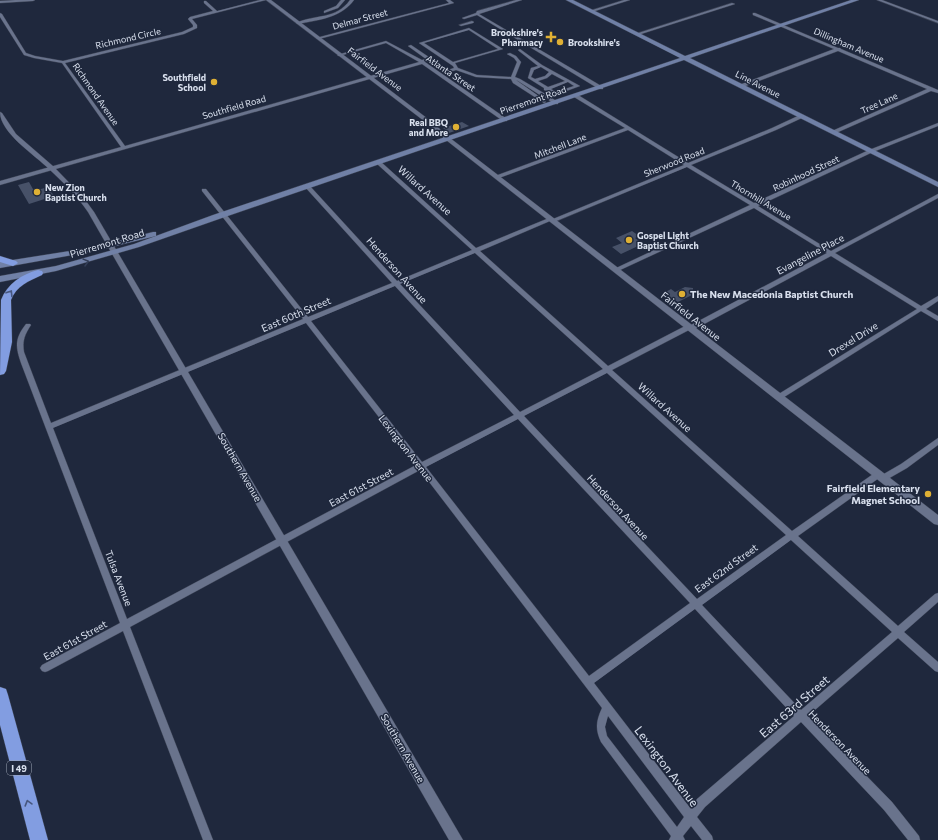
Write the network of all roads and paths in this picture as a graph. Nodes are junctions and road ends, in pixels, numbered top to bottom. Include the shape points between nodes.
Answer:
1 (33, 0) edge
2 (264, 0) edge
3 (268, 0) edge
4 (342, 0) edge
5 (352, 0) edge
6 (520, 0) edge
7 (569, 0) edge
8 (628, 0) edge
9 (856, 0) edge
10 (879, 0) edge
11 (0, 2) edge
12 (205, 2) dead end
13 (450, 2) edge
14 (733, 4) dead end
15 (591, 11) junction
16 (216, 12) junction
17 (0, 14) edge
18 (754, 14) dead end
19 (478, 15) junction
20 (464, 18) dead end
21 (296, 21) junction
22 (472, 22) dead end
23 (938, 22) edge
24 (461, 25) dead end
25 (782, 26) junction
26 (637, 34) junction
27 (318, 38) junction
28 (386, 42) joint
29 (410, 46) dead end
30 (532, 48) junction
31 (839, 50) junction
32 (339, 54) junction
33 (509, 54) dead end
34 (686, 58) junction
35 (428, 59) junction
36 (63, 62) junction
37 (421, 62) junction
38 (452, 63) junction
39 (541, 66) junction
40 (456, 69) junction
41 (551, 72) junction
42 (368, 77) junction
43 (513, 78) junction
44 (534, 81) junction
45 (568, 81) junction
46 (741, 86) junction
47 (601, 88) junction
48 (546, 89) junction
49 (931, 89) junction
50 (938, 92) edge
51 (556, 94) junction
52 (576, 96) junction
53 (547, 97) junction
54 (540, 100) junction
55 (552, 104) junction
56 (0, 114) edge
57 (802, 116) junction
58 (505, 120) junction
59 (938, 124) edge
60 (629, 128) junction
61 (834, 132) junction
62 (448, 139) junction
63 (124, 148) junction
64 (871, 151) junction
65 (378, 162) junction
66 (688, 165) junction
67 (52, 168) junction
68 (497, 177) junction
69 (0, 183) edge
70 (938, 185) edge
71 (307, 186) junction
72 (204, 190) dead end
73 (938, 196) edge
74 (754, 206) junction
75 (225, 214) junction
76 (216, 217) junction
77 (552, 220) junction
78 (110, 245) junction
79 (476, 250) junction
80 (832, 253) junction
81 (115, 254) junction
82 (0, 259) edge
83 (13, 263) junction
84 (0, 265) edge
85 (616, 270) junction
86 (38, 273) junction
87 (0, 280) edge
88 (394, 283) junction
89 (938, 298) edge
90 (921, 308) junction
91 (938, 318) edge
92 (307, 320) junction
93 (28, 325) dead end
94 (690, 327) junction
95 (608, 369) junction
96 (0, 371) edge
97 (185, 371) junction
98 (779, 396) junction
99 (519, 416) junction
100 (49, 427) junction
101 (938, 441) edge
102 (420, 467) junction
103 (881, 476) junction
104 (938, 520) edge
105 (792, 535) junction
106 (283, 540) junction
107 (938, 597) edge
108 (695, 604) junction
109 (125, 624) junction
110 (898, 632) junction
111 (45, 668) dead end
112 (938, 668) edge
113 (588, 682) junction
114 (0, 695) edge
115 (607, 708) junction
116 (802, 717) junction
117 (690, 817) junction
118 (677, 839) edge
119 (39, 840) edge
120 (208, 840) edge
121 (456, 840) edge
122 (708, 840) edge
123 (915, 840) edge

1 - 11 street
2 - 16 street
3 - 21 street, Fairfield Avenue
4 - 21 street via 340,5 332,10
5 - 21 street via 339,12
6 - 19 street via 478,12
7 - 15 main road, Line Avenue
8 - 15 street
9 - 25 main road, Pierremont Road
10 - 23 street
12 - 16 street
13 - 27 street, Delmar Street
14 - 26 street
15 - 26 main road, Line Avenue
16 - 36 street, Richmond Circle via 190,18 195,28 183,33
17 - 36 street, Richmond Avenue via 25,54
18 - 25 street, Dillingham Avenue
19 - 20 street
19 - 30 street
21 - 27 street, Fairfield Avenue
22 - 24 street
25 - 31 street, Dillingham Avenue
25 - 34 main road, Pierremont Road
26 - 34 main road, Line Avenue
27 - 32 street, Fairfield Avenue
28 - 32 street, Fairfield Avenue
28 - 37 street, Atlanta Street
29 - 35 street
30 - 39 street via 520,50
30 - 47 street
31 - 46 street
31 - 49 street, Dillingham Avenue
32 - 42 street, Fairfield Avenue
33 - 43 street via 519,62
34 - 46 main road, Line Avenue
34 - 47 main road, Pierremont Road
35 - 37 street, Southfield Road
35 - 40 street via 447,72
36 - 63 street, Richmond Avenue
37 - 42 street, Southfield Road
37 - 58 street, Atlanta Street
38 - 38 street via 421,43 468,29 501,49
38 - 40 street
39 - 41 street
39 - 44 street via 530,72 529,77
40 - 43 street via 476,76
41 - 44 street via 546,77
41 - 45 street
42 - 62 street, Fairfield Avenue
42 - 63 street, Southfield Road
43 - 53 street
43 - 54 street via 514,82
44 - 48 street
45 - 48 street
45 - 51 street via 578,86
46 - 57 main road, Line Avenue
47 - 52 main road, Pierremont Road
48 - 51 street
49 - 50 street, Dillingham Avenue
49 - 61 street, Tree Lane
51 - 53 street
52 - 55 main road, Pierremont Road
52 - 60 street, Thornhill Avenue
53 - 54 street
53 - 55 street
54 - 55 street
55 - 58 main road, Pierremont Road
56 - 67 street, Southern Avenue via 14,136
57 - 61 main road, Line Avenue
57 - 66 street, Sherwood Road
58 - 62 main road, Pierremont Road
59 - 64 street, Robinhood Street
60 - 66 street, Thornhill Avenue
60 - 68 street, Mitchell Lane
61 - 64 main road, Line Avenue
62 - 65 main road, Pierremont Road
62 - 68 street, Fairfield Avenue
63 - 67 street, Southfield Road
64 - 70 main road, Line Avenue
64 - 74 street, Robinhood Street
65 - 71 main road, Pierremont Road
65 - 79 street, Willard Avenue
66 - 74 street, Thornhill Avenue
66 - 77 street, Sherwood Road
67 - 69 street, Southfield Road
67 - 78 street, Southern Avenue via 86,205
68 - 77 street, Fairfield Avenue
71 - 75 main road, Pierremont Road
71 - 88 street, Henderson Avenue
72 - 75 street, Lexington Avenue
73 - 80 street, Evangeline Place
74 - 80 street, Thornhill Avenue
74 - 85 street, Robinhood Street
75 - 76 main road, Pierremont Road
75 - 92 street, Lexington Avenue
76 - 78 main road, Pierremont Road
76 - 81 main road, Pierremont Road
77 - 79 street, East 60th Street
77 - 85 street, Fairfield Avenue
78 - 81 street, Southern Avenue
78 - 83 main road, Pierremont Road
79 - 88 street, East 60th Street
79 - 95 street, Willard Avenue
80 - 90 street, Thornhill Avenue
80 - 94 street, Evangeline Place
86 -> 81 main road, Pierremont Road
81 - 97 street, Southern Avenue
82 - 83 highway
83 - 84 main road, Pierremont Road
85 - 94 street, Fairfield Avenue
86 - 87 main road, Pierremont Road
96 -> 86 highway via 7,342 6,300 9,292 20,282
88 - 92 street, East 60th Street
88 - 99 street, Henderson Avenue
89 - 90 street, Drexel Drive
90 - 91 street, Thornhill Avenue
90 - 98 street, Drexel Drive
92 - 97 street, East 60th Street
92 - 102 street, Lexington Avenue
93 - 100 street, Tulsa Avenue via 20,338 21,354
94 - 95 street, East 61st Street
94 - 98 street, Fairfield Avenue
95 - 99 street, East 61st Street
95 - 105 street, Willard Avenue
97 - 100 street, East 60th Street
97 - 106 street, Southern Avenue
98 - 103 street, Fairfield Avenue
99 - 102 street, East 61st Street
99 - 108 street, Henderson Avenue
100 - 109 street, Tulsa Avenue
101 - 103 street, East 62nd Street via 904,466
102 - 106 street, East 61st Street
102 - 113 street, Lexington Avenue
103 - 104 street, Fairfield Avenue
103 - 105 street, East 62nd Street
105 - 108 street, East 62nd Street
105 - 110 street, Willard Avenue
106 - 109 street, East 61st Street
106 - 121 street, Southern Avenue
107 - 110 street, East 63rd Street
108 - 113 street, East 62nd Street
108 - 116 street, Henderson Avenue
109 - 111 street, East 61st Street
109 - 120 street, Tulsa Avenue
110 - 112 street, Willard Avenue
110 - 116 street, East 63rd Street
113 - 115 street, Lexington Avenue
119 -> 114 highway, I 49
115 - 117 street, Lexington Avenue
115 - 118 street via 600,733
116 - 117 street, East 63rd Street via 701,803
116 - 123 street, Henderson Avenue via 888,806
117 - 118 street, East 63rd Street
117 - 122 street, Lexington Avenue

